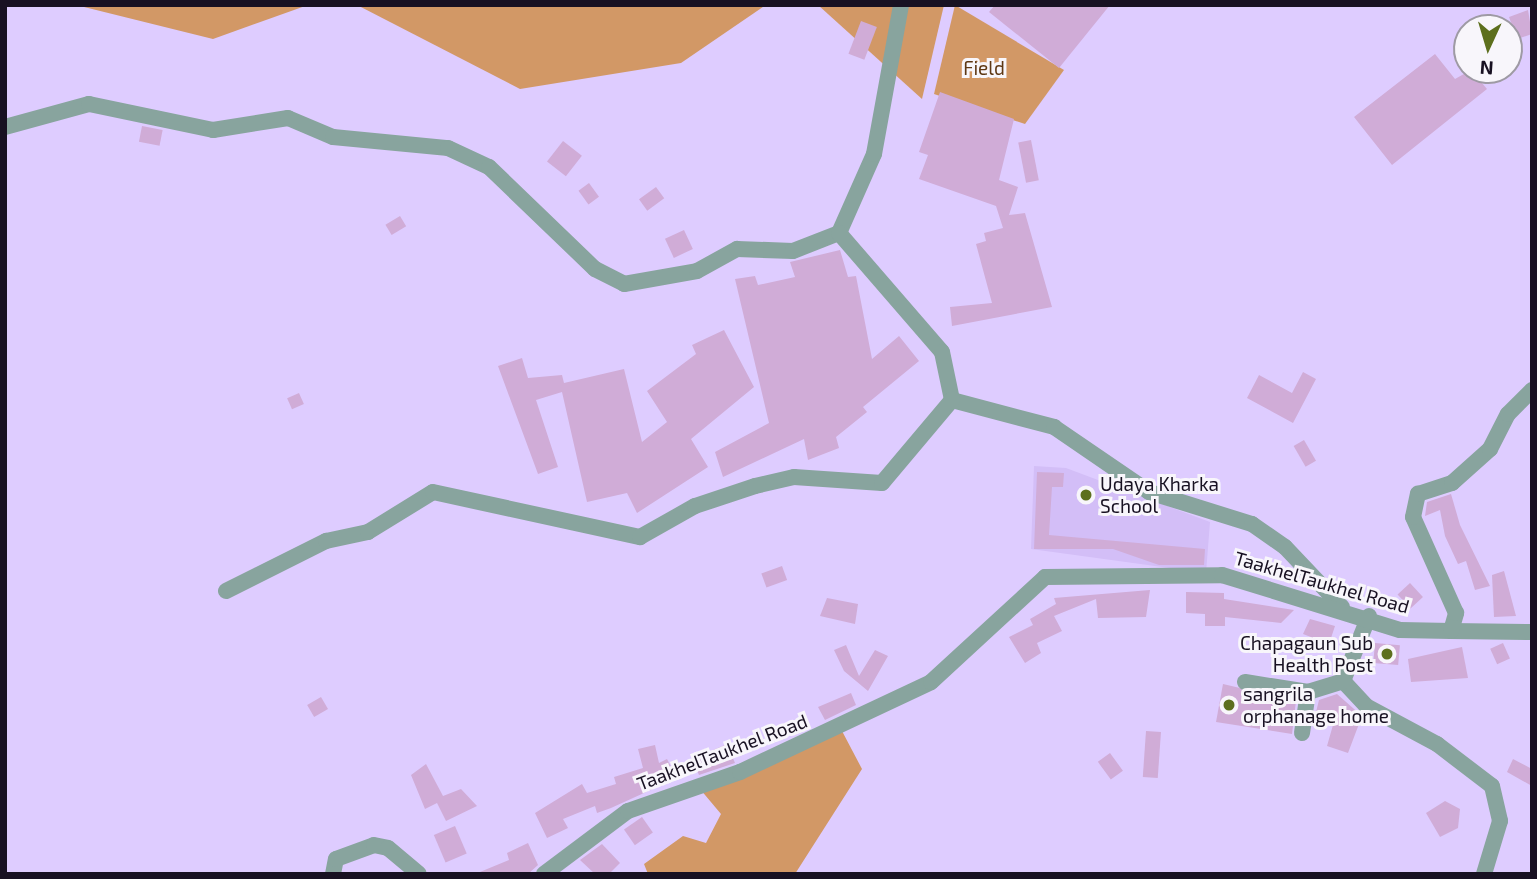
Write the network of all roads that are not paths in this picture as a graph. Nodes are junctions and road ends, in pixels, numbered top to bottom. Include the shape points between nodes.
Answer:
1 (901, 5) edge
2 (5, 127) edge
3 (839, 233) junction
4 (1532, 390) edge
5 (952, 400) junction
6 (226, 591) dead end
7 (1342, 607) junction
8 (1369, 616) junction
9 (1451, 631) junction
10 (1532, 632) edge
11 (1343, 681) junction
12 (1245, 682) dead end
13 (1308, 692) junction
14 (1302, 733) dead end
15 (333, 874) edge
16 (419, 874) edge
17 (544, 874) edge
18 (1484, 874) edge

1 - 3 street via 874,154
2 - 3 street via 89,104 213,130 288,118 333,137 448,148 489,167 595,269 624,284 697,271 737,248 793,251
3 - 5 street via 942,352
4 - 9 street via 1508,414 1490,449 1452,483 1418,494 1413,517 1456,613
5 - 6 street via 882,483 794,477 695,506 640,537 433,492 368,532 326,541
5 - 7 street via 1054,427 1150,492 1252,524 1285,547
7 - 8 street, TaakhelTaukhel Road
7 - 17 street, TaakhelTaukhel Road via 1222,575 1045,577 931,682 740,772 628,811
8 - 9 street, TaakhelTaukhel Road via 1400,630
8 - 11 street
9 - 10 street, TaakhelTaukhel Road
11 - 13 street
11 - 18 street via 1366,706 1437,744 1492,786 1500,821
12 - 13 street
13 - 14 street
15 - 16 street via 336,859 374,845 388,848

